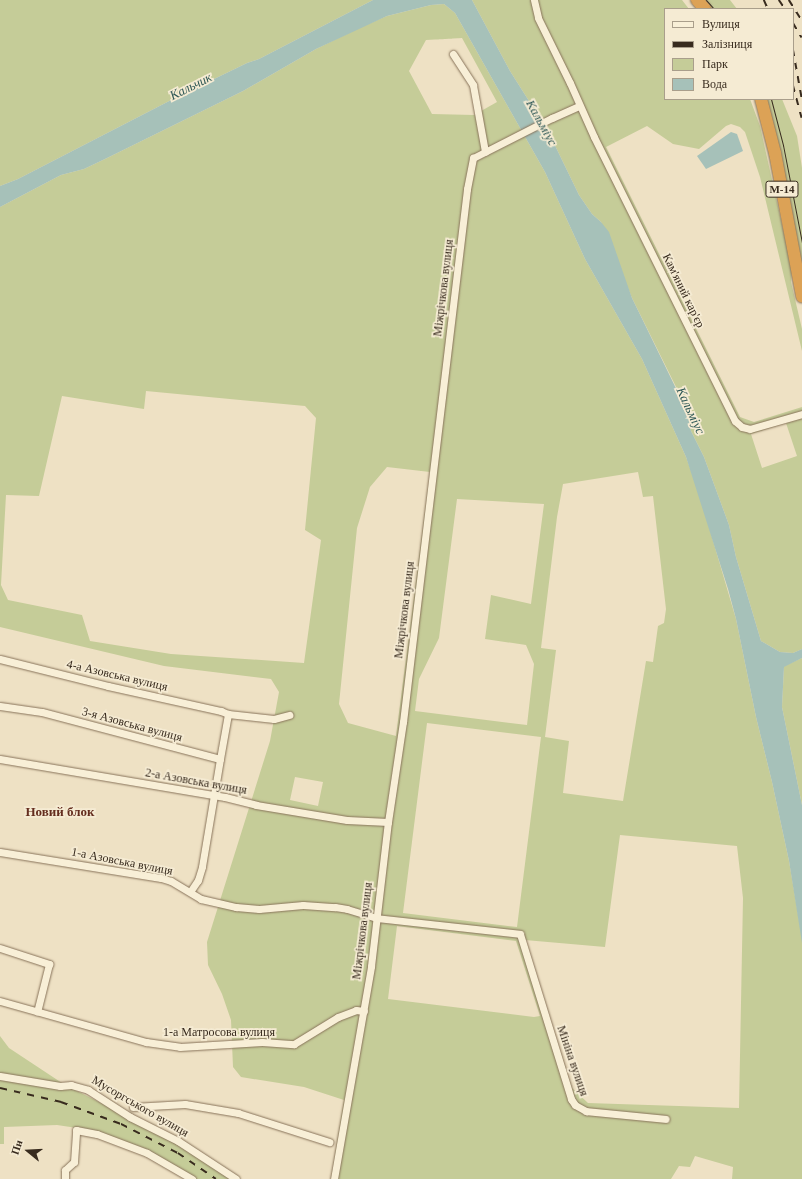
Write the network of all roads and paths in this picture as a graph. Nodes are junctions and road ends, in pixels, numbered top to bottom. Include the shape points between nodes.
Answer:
1 (534, 0) edge
2 (697, 0) edge
3 (704, 8) edge
4 (453, 54) dead end
5 (761, 100) edge
6 (580, 106) junction
7 (485, 152) junction
8 (802, 296) edge
9 (802, 414) edge
10 (0, 659) edge
11 (0, 706) edge
12 (228, 714) junction
13 (289, 715) dead end
14 (0, 759) edge
15 (220, 759) junction
16 (214, 796) junction
17 (388, 822) junction
18 (0, 852) edge
19 (190, 892) junction
20 (376, 918) junction
21 (520, 934) joint
22 (0, 948) edge
23 (0, 1001) edge
24 (364, 1011) junction
25 (37, 1012) junction
26 (0, 1076) edge
27 (132, 1107) junction
28 (115, 1108) junction
29 (130, 1117) junction
30 (666, 1119) dead end
31 (329, 1142) dead end
32 (65, 1179) edge
33 (192, 1179) edge
34 (236, 1179) edge
35 (334, 1179) edge

1 - 6 street, Кам'яний кар'єр via 538,18
2 - 3 highway
4 - 7 street via 473,86
5 - 8 highway, М-14 via 775,153
6 - 7 street, Міжрічкова вулиця
6 - 9 street, Кам'яний кар'єр via 735,421 750,429
7 - 17 street, Міжрічкова вулиця via 474,158 467,189 403,722
10 - 12 street, 4-а Азовська вулиця
11 - 15 street, 3-я Азовська вулиця via 42,712
12 - 13 street, 4-а Азовська вулиця via 274,719
12 - 15 street
14 - 16 street, 2-а Азовська вулиця
15 - 16 street
16 - 17 street, 2-а Азовська вулиця via 347,820
16 - 19 street via 202,867 198,880
17 - 20 street, Міжрічкова вулиця
18 - 19 street, 1-а Азовська вулиця via 161,878
19 - 20 street, 1-а Азовська вулиця via 211,901 249,909 317,906 347,909
20 - 21 street, 1-а Азовська вулиця
20 - 24 street, Міжрічкова вулиця
21 - 30 street, Мініна вулиця via 575,1105 586,1111
22 - 25 street via 49,964
23 - 25 street, 1-а Матросова вулиця
24 - 25 street, 1-а Матросова вулиця via 356,1010 338,1017 294,1044 262,1042 180,1047 146,1042
24 - 35 street, Міжрічкова вулиця
26 - 28 street, Мусоргського вулиця via 82,1087
27 - 28 street
27 - 29 street
27 - 31 street via 185,1104 238,1112
28 - 29 street, Мусоргського вулиця
29 - 34 street, Мусоргського вулиця via 162,1132
32 - 33 street via 65,1170 74,1162 76,1130 97,1134 146,1153

